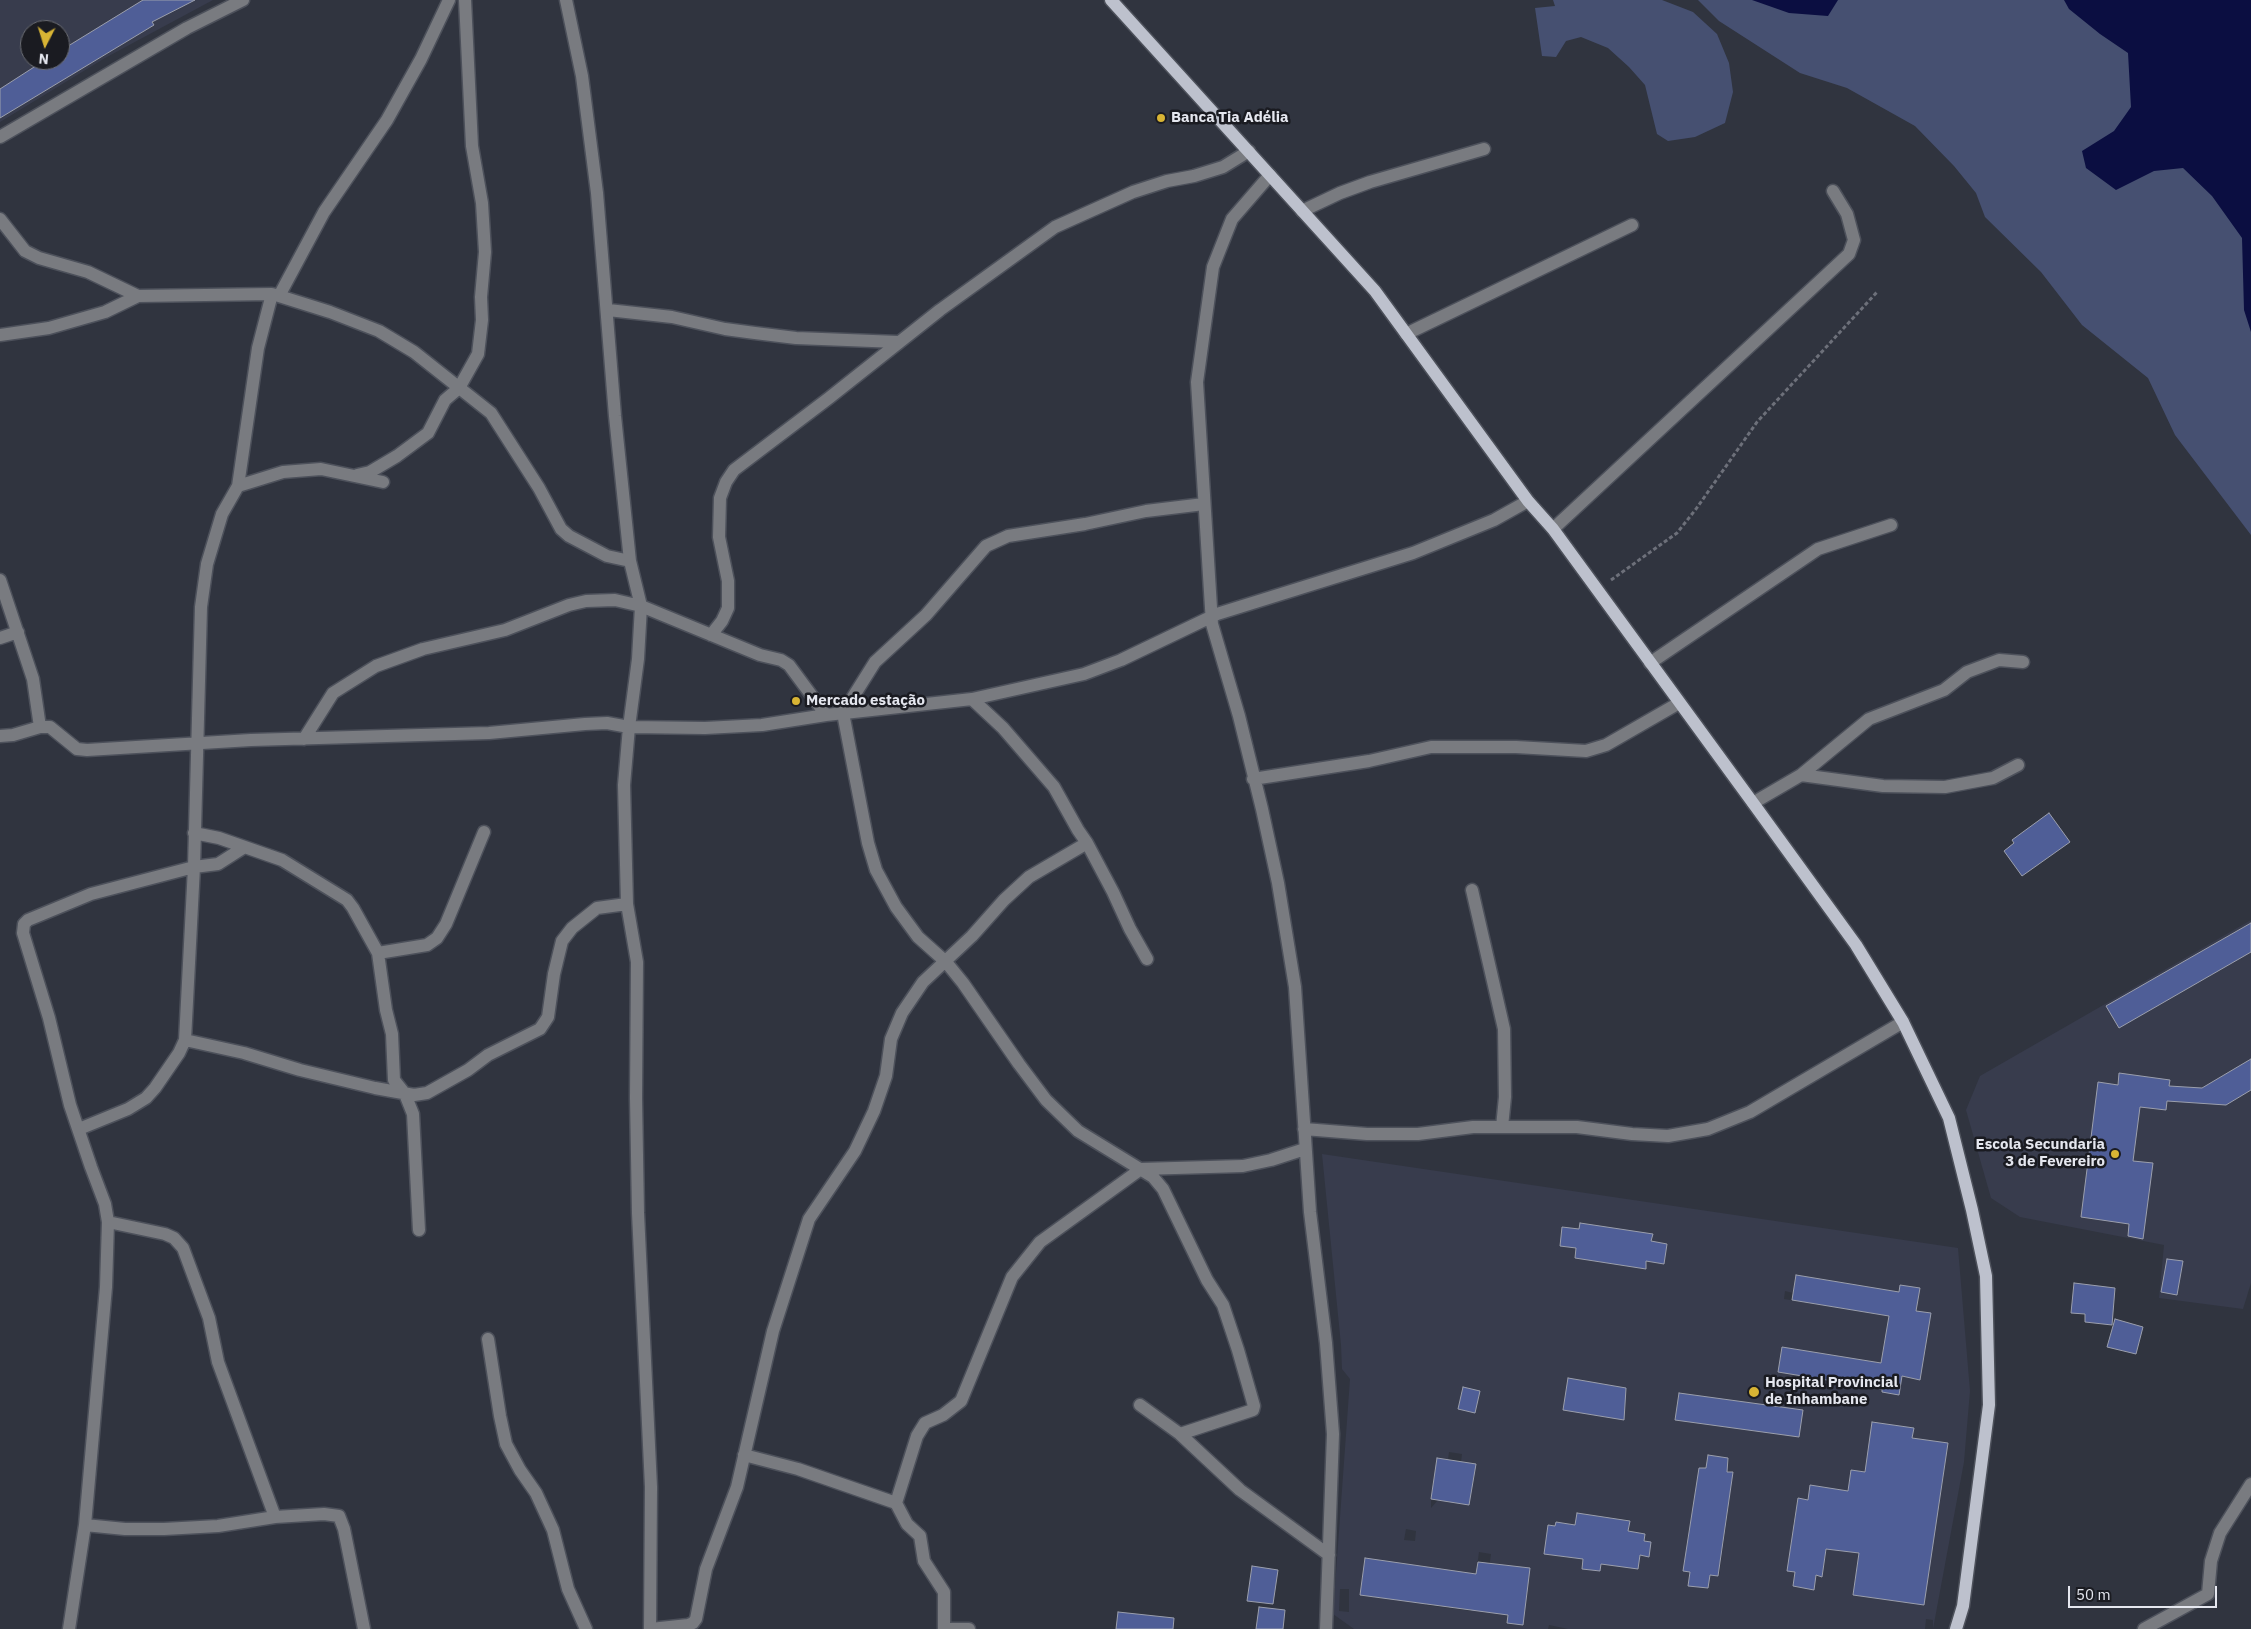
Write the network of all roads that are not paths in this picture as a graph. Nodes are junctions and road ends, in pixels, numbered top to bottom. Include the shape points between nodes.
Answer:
1 (243, 0) edge
2 (449, 0) edge
3 (465, 0) edge
4 (566, 0) edge
5 (1111, 0) edge
6 (0, 137) edge
7 (1484, 149) dead end
8 (1249, 151) junction
9 (1270, 175) junction
10 (1833, 191) dead end
11 (1302, 210) junction
12 (0, 219) edge
13 (1632, 225) dead end
14 (276, 295) junction
15 (138, 296) junction
16 (608, 310) junction
17 (1406, 334) junction
18 (0, 335) edge
19 (898, 342) junction
20 (459, 388) junction
21 (357, 475) junction
22 (383, 482) dead end
23 (238, 486) junction
24 (1528, 501) junction
25 (1204, 504) junction
26 (1891, 525) dead end
27 (1553, 529) junction
28 (630, 561) junction
29 (0, 580) edge
30 (641, 606) junction
31 (1211, 618) junction
32 (18, 632) junction
33 (711, 635) junction
34 (0, 638) edge
35 (2023, 662) dead end
36 (1650, 663) junction
37 (972, 699) junction
38 (1679, 704) junction
39 (843, 713) junction
40 (826, 715) junction
41 (40, 727) junction
42 (628, 727) junction
43 (0, 736) edge
44 (304, 739) junction
45 (197, 744) junction
46 (2018, 765) dead end
47 (1801, 775) junction
48 (1253, 779) junction
49 (1753, 803) junction
50 (484, 832) dead end
51 (194, 833) junction
52 (1087, 844) junction
53 (244, 848) junction
54 (194, 867) junction
55 (1472, 890) dead end
56 (627, 904) junction
57 (378, 953) junction
58 (1147, 959) dead end
59 (946, 962) junction
60 (1903, 1022) junction
61 (185, 1040) junction
62 (405, 1094) junction
63 (1502, 1127) junction
64 (79, 1129) junction
65 (1304, 1129) junction
66 (1305, 1149) junction
67 (1141, 1169) junction
68 (108, 1222) junction
69 (419, 1230) dead end
70 (488, 1339) dead end
71 (1140, 1405) dead end
72 (1180, 1434) junction
73 (744, 1454) junction
74 (2251, 1484) edge
75 (896, 1503) junction
76 (275, 1517) junction
77 (85, 1525) junction
78 (1329, 1554) junction
79 (69, 1629) edge
80 (364, 1629) edge
81 (586, 1629) edge
82 (651, 1629) edge
83 (944, 1629) edge
84 (969, 1629) edge
85 (1326, 1629) edge
86 (1956, 1629) edge
87 (2144, 1629) edge

1 - 6 street via 188,28
2 - 14 street via 403,92 324,212
3 - 20 street via 472,146 482,204 485,252 478,354
4 - 16 street via 583,86
5 - 8 main road
7 - 11 street via 1363,185
8 - 9 main road
8 - 19 street via 1223,167 1133,192 1055,227
9 - 11 main road
9 - 25 street via 1232,219 1213,267 1197,382
10 - 27 street via 1847,214 1854,240 1849,254
11 - 17 main road via 1374,291
12 - 15 street via 25,251 88,272
13 - 17 street
14 - 15 street
14 - 20 street via 379,331 414,352
14 - 23 street via 258,348
15 - 18 street via 105,312 49,328
16 - 19 street via 672,317 725,329 796,338
16 - 28 street
17 - 24 main road
19 - 33 street via 734,470 726,482 720,498 719,537 728,581 728,608
20 - 21 street via 445,400 428,433 370,472
20 - 28 street via 491,413 539,488 561,530 607,556
21 - 22 street
21 - 23 street via 321,469 283,472
23 - 45 street via 222,514 207,564 200,607
24 - 27 main road
24 - 31 street via 1494,520 1413,553
25 - 31 street
25 - 39 street via 1008,536 986,546 926,614 875,662
26 - 36 street via 1818,549
27 - 36 main road
28 - 30 street
29 - 32 street
30 - 33 street
30 - 42 street via 638,659
30 - 44 street via 615,600 586,601 505,630 423,649 376,666 334,693
31 - 37 street via 1084,674
31 - 48 street
32 - 34 street
32 - 41 street via 33,679
33 - 40 street via 789,665
35 - 47 street via 1999,660 1967,672 1944,690 1869,719
36 - 38 main road
37 - 39 street
37 - 52 street via 1054,787
38 - 48 street via 1606,745 1586,751 1432,747
38 - 49 main road
39 - 40 street
39 - 59 street via 876,870 918,937
40 - 42 street via 762,725
41 - 43 street
41 - 45 street via 50,727 77,750
42 - 44 street via 607,723 489,733
42 - 56 street via 624,786
44 - 45 street
45 - 51 street
46 - 47 street via 1993,778 1945,787 1883,786
47 - 49 street
48 - 65 street via 1278,883 1291,961
49 - 60 main road via 1856,945
50 - 57 street via 446,924 437,938 427,945
51 - 53 street
51 - 54 street
52 - 58 street
52 - 59 street via 1029,877
53 - 54 street via 218,864
53 - 57 street via 282,860 347,900
54 - 61 street
54 - 64 street via 91,894 24,924 23,933
55 - 63 street via 1504,1029
56 - 62 street via 597,908 572,928 562,941 548,1017 540,1028 488,1055 427,1093
56 - 82 street via 637,962 638,1213 651,1487
57 - 62 street via 392,1034 394,1080
59 - 67 street via 1046,1100 1078,1131
59 - 73 street via 923,982 902,1013 891,1039 886,1076 874,1111 855,1151 809,1219 773,1331
60 - 63 street via 1760,1107 1708,1129 1668,1136 1577,1127
60 - 86 main road via 1948,1118 1986,1276 1989,1405 1962,1606
61 - 62 street
61 - 64 street via 146,1098
62 - 69 street via 414,1114
63 - 65 street via 1418,1134
64 - 68 street
65 - 66 street
66 - 67 street via 1243,1166
66 - 78 street via 1331,1398
67 - 72 street via 1154,1177 1163,1189 1207,1280 1223,1305 1254,1406 1253,1410
67 - 75 street via 1040,1242 1021,1263 993,1318 961,1401 943,1415 925,1422 917,1436
68 - 76 street via 165,1234 183,1248 209,1318 218,1362
68 - 77 street via 106,1286
70 - 81 street via 506,1444 536,1493 553,1530 568,1589
71 - 72 street
72 - 78 street via 1240,1490
73 - 75 street
73 - 82 street via 737,1487 706,1569 696,1619 688,1625
74 - 87 street via 2220,1533 2211,1560 2208,1594
75 - 83 street via 907,1524 920,1536 924,1561 944,1592
76 - 77 street via 218,1526 164,1529
76 - 80 street via 339,1516
77 - 79 street
78 - 85 street
83 - 84 street

